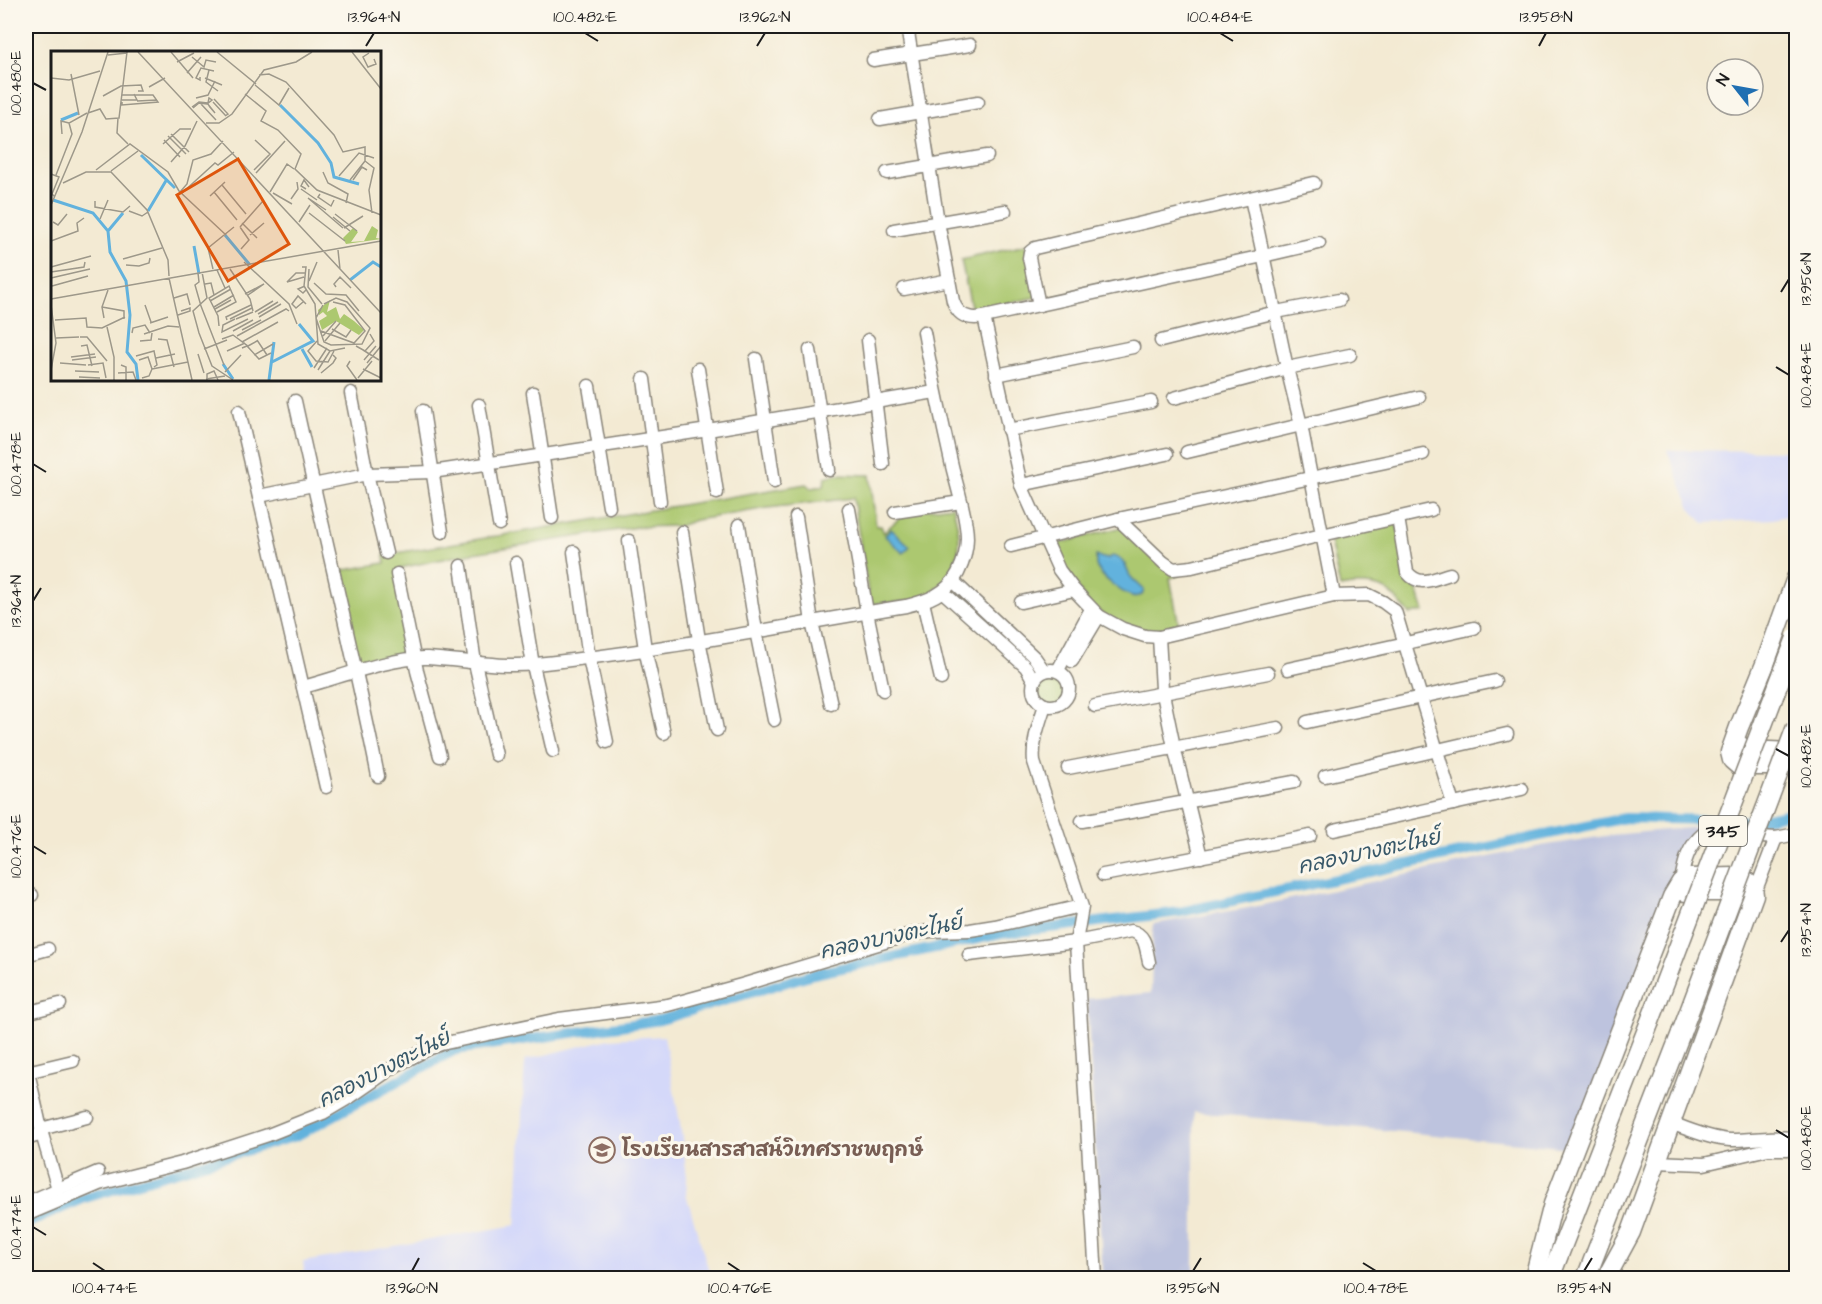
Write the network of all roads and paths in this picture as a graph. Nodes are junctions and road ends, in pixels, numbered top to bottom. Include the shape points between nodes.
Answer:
1 (907, 26) edge
2 (970, 45) dead end
3 (911, 56) junction
4 (873, 60) dead end
5 (978, 102) dead end
6 (920, 112) junction
7 (880, 118) dead end
8 (987, 156) dead end
9 (929, 166) junction
10 (887, 173) dead end
11 (1314, 183) dead end
12 (1251, 198) junction
13 (1005, 211) dead end
14 (938, 222) junction
15 (894, 230) dead end
16 (1319, 243) dead end
17 (1263, 256) junction
18 (949, 280) junction
19 (904, 289) dead end
20 (1339, 300) dead end
21 (1039, 305) junction
22 (1276, 312) junction
23 (984, 317) junction
24 (924, 332) dead end
25 (868, 340) dead end
26 (1161, 341) dead end
27 (1133, 347) dead end
28 (810, 350) dead end
29 (1350, 355) dead end
30 (756, 358) dead end
31 (1287, 368) junction
32 (698, 369) dead end
33 (996, 375) junction
34 (644, 379) dead end
35 (589, 386) dead end
36 (935, 392) junction
37 (351, 393) dead end
38 (533, 393) dead end
39 (1419, 397) dead end
40 (1174, 398) dead end
41 (295, 401) dead end
42 (875, 402) junction
43 (1151, 402) dead end
44 (478, 405) dead end
45 (239, 411) dead end
46 (423, 411) dead end
47 (820, 411) junction
48 (765, 420) junction
49 (1301, 425) junction
50 (708, 430) junction
51 (1008, 430) junction
52 (652, 437) junction
53 (598, 446) junction
54 (1187, 452) dead end
55 (1423, 453) dead end
56 (543, 454) junction
57 (1167, 454) dead end
58 (488, 463) junction
59 (883, 464) dead end
60 (830, 470) dead end
61 (432, 472) junction
62 (367, 474) junction
63 (1310, 477) junction
64 (774, 482) dead end
65 (313, 484) junction
66 (1021, 484) junction
67 (717, 493) dead end
68 (259, 496) junction
69 (660, 501) dead end
70 (961, 502) junction
71 (609, 507) dead end
72 (849, 509) dead end
73 (1431, 510) dead end
74 (895, 512) dead end
75 (796, 517) dead end
76 (552, 518) dead end
77 (1398, 518) junction
78 (1118, 519) junction
79 (499, 524) dead end
80 (739, 525) dead end
81 (442, 532) dead end
82 (682, 532) dead end
83 (1322, 535) junction
84 (1044, 538) junction
85 (628, 541) dead end
86 (1011, 546) dead end
87 (574, 552) dead end
88 (386, 554) dead end
89 (516, 563) dead end
90 (461, 566) dead end
91 (397, 574) dead end
92 (1450, 574) dead end
93 (1797, 578) edge
94 (953, 581) junction
95 (1074, 590) junction
96 (943, 592) junction
97 (1334, 596) junction
98 (923, 602) junction
99 (1021, 602) dead end
100 (867, 612) junction
101 (1095, 613) junction
102 (812, 622) junction
103 (1474, 628) dead end
104 (756, 631) junction
105 (1159, 637) junction
106 (1797, 638) edge
107 (699, 640) junction
108 (1404, 643) junction
109 (1013, 647) junction
110 (645, 649) junction
111 (589, 658) junction
112 (414, 659) junction
113 (476, 663) junction
114 (533, 664) junction
115 (1288, 669) dead end
116 (1044, 671) junction
117 (357, 672) junction
118 (1061, 672) junction
119 (1268, 673) dead end
120 (941, 679) dead end
121 (1034, 681) junction
122 (1495, 681) dead end
123 (303, 687) junction
124 (883, 690) dead end
125 (1163, 693) junction
126 (1421, 698) junction
127 (831, 704) dead end
128 (1045, 705) junction
129 (1095, 706) dead end
130 (774, 720) dead end
131 (1307, 722) dead end
132 (1739, 727) junction
133 (1797, 727) edge
134 (1278, 728) dead end
135 (717, 730) dead end
136 (664, 733) dead end
137 (1508, 734) dead end
138 (607, 742) dead end
139 (1174, 747) junction
140 (553, 751) dead end
141 (1437, 751) junction
142 (1797, 752) edge
143 (496, 755) dead end
144 (440, 756) dead end
145 (1797, 766) edge
146 (1068, 768) dead end
147 (378, 776) dead end
148 (1324, 776) dead end
149 (1294, 782) dead end
150 (326, 787) dead end
151 (1522, 789) dead end
152 (1187, 801) junction
153 (1453, 804) junction
154 (1082, 821) dead end
155 (1335, 830) dead end
156 (1797, 834) edge
157 (1310, 836) dead end
158 (1776, 837) junction
159 (1202, 857) junction
160 (1103, 875) dead end
161 (1677, 890) junction
162 (1754, 895) junction
163 (1081, 910) junction
164 (1747, 915) junction
165 (1077, 939) junction
166 (48, 949) dead end
167 (26, 955) edge
168 (969, 955) dead end
169 (1149, 962) dead end
170 (60, 1004) dead end
171 (26, 1012) edge
172 (74, 1061) dead end
173 (27, 1073) edge
174 (87, 1117) dead end
175 (1670, 1123) junction
176 (41, 1132) junction
177 (26, 1138) edge
178 (1797, 1138) edge
179 (1729, 1140) junction
180 (1797, 1149) edge
181 (1729, 1157) junction
182 (1656, 1162) junction
183 (1567, 1171) junction
184 (98, 1172) dead end
185 (1589, 1181) junction
186 (58, 1189) junction
187 (26, 1203) edge
188 (1612, 1212) junction
189 (26, 1215) edge
190 (1634, 1222) junction
191 (1096, 1278) edge
192 (1534, 1278) edge
193 (1550, 1278) edge
194 (1586, 1278) edge
195 (1606, 1278) edge

1 - 3 street
2 - 3 street
3 - 4 street
3 - 6 street
5 - 6 street
6 - 7 street
6 - 9 street
8 - 9 street
9 - 10 street
9 - 14 street
11 - 12 street
12 - 17 street
12 - 21 street via 1035,248 1029,258
13 - 14 street
14 - 15 street
14 - 18 street
16 - 17 street
17 - 21 street
17 - 22 street
18 - 19 street
18 - 23 street via 956,309 972,319
20 - 22 street
21 - 23 street
22 - 26 street
22 - 31 street
23 - 33 street
24 - 36 street
25 - 42 street
27 - 33 street
28 - 47 street
29 - 31 street
30 - 48 street
31 - 40 street
31 - 49 street
32 - 50 street
33 - 51 street
34 - 52 street
35 - 53 street
36 - 42 street
36 - 70 street
37 - 62 street
38 - 56 street
39 - 49 street
41 - 65 street
42 - 47 street
42 - 59 street
43 - 51 street
44 - 58 street
45 - 68 street
46 - 61 street
47 - 48 street
47 - 60 street
48 - 50 street
48 - 64 street
49 - 54 street
49 - 63 street
50 - 52 street
50 - 67 street
51 - 66 street
52 - 53 street
52 - 69 street
53 - 56 street
53 - 71 street
55 - 63 street
56 - 58 street
56 - 76 street
57 - 66 street
58 - 61 street
58 - 79 street
61 - 62 street
61 - 81 street
62 - 65 street
62 - 88 street
63 - 78 street
63 - 83 street
65 - 68 street
65 - 117 street
66 - 84 street
68 - 123 street
70 - 74 street
70 - 94 street via 967,537 965,554
72 - 100 street
73 - 77 street
75 - 102 street
77 - 83 street
77 - 92 street via 1411,577 1422,582
78 - 83 street via 1173,569
78 - 84 street
80 - 104 street
82 - 107 street
83 - 97 street
84 - 86 street
84 - 95 street
85 - 110 street
87 - 111 street
89 - 114 street
90 - 113 street
91 - 112 street
93 - 132 main road
94 - 96 street
94 - 109 street
95 - 99 street
95 - 101 street
96 - 98 street
96 - 109 street
97 - 105 street
97 - 108 street via 1370,595 1383,602 1395,611
98 - 100 street
98 - 120 street
100 - 102 street
100 - 124 street
101 - 105 street via 1123,629
101 - 118 street
102 - 104 street
102 - 127 street
103 - 108 street
104 - 107 street
104 - 130 street
105 - 125 street
106 - 185 main road, 345, bridge
107 - 110 street
107 - 135 street
108 - 115 street
108 - 126 street
109 - 116 street via 1035,658
109 - 121 street
110 - 111 street
110 - 136 street
111 - 114 street
111 - 138 street
112 - 113 street
112 - 117 street
112 - 144 street
113 - 114 street
113 - 143 street
114 - 140 street
116 - 118 street
116 - 121 street
117 - 123 street
117 - 147 street
118 - 128 street via 1068,680 1068,694 1059,704
119 - 125 street
121 - 128 street via 1035,695
122 - 126 street
123 - 150 street
125 - 129 street
125 - 139 street
126 - 131 street
126 - 141 street
128 - 163 street via 1034,742 1034,762
132 - 142 main road via 1740,743 1746,750
132 - 145 main road via 1730,753 1739,766
133 - 188 main road, 345, bridge
134 - 139 street
137 - 141 street
139 - 146 street
139 - 152 street
141 - 148 street
141 - 153 street
149 - 152 street
151 - 153 street
152 - 154 street
152 - 159 street
153 - 155 street
156 - 158 street
157 - 159 street
158 - 161 street via 1704,833 1687,855
158 - 162 street
159 - 160 street
161 - 162 main road via 1690,878 1735,877 1751,884
161 - 164 main road via 1745,896
161 - 183 main road
162 - 164 main road
163 - 165 street
163 - 189 street via 994,927 908,935 668,1005 559,1019 453,1041 395,1066 323,1113 182,1163 99,1184
164 - 175 main road
165 - 168 street
165 - 169 street via 1136,931 1144,940
165 - 191 street
166 - 167 street
170 - 171 street
172 - 173 street
173 - 176 street
174 - 176 street
175 - 179 street
175 - 182 main road
176 - 177 street
176 - 186 street
178 - 179 street
179 - 181 street
180 - 181 street via 1768,1149
181 - 182 street via 1704,1164
182 - 190 main road
183 - 185 main road via 1563,1192 1567,1199 1575,1198
183 - 192 main road via 1553,1204
184 - 186 street
185 - 193 main road, 345
186 - 187 street
188 - 190 main road via 1619,1229
188 - 194 main road, 345
190 - 195 main road

